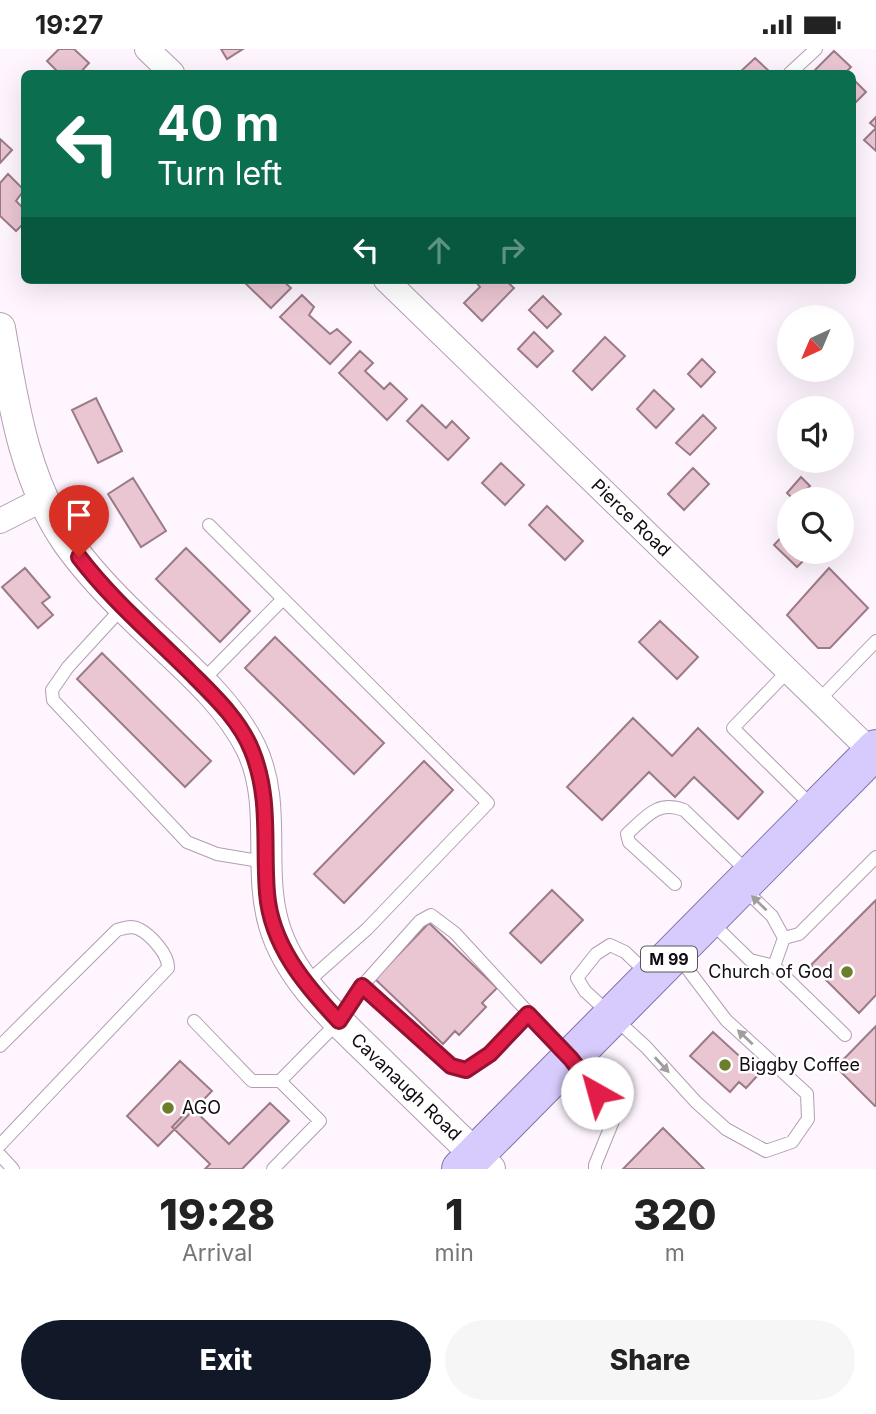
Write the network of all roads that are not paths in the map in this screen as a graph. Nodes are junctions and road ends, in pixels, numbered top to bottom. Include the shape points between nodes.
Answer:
1 (147, 49) edge
2 (816, 49) edge
3 (169, 70) edge
4 (793, 70) edge
5 (390, 284) edge
6 (0, 328) edge
7 (43, 499) junction
8 (0, 521) edge
9 (209, 525) dead end
10 (283, 599) junction
11 (123, 607) junction
12 (876, 641) edge
13 (789, 670) junction
14 (201, 683) junction
15 (819, 700) junction
16 (875, 752) edge
17 (816, 810) junction
18 (876, 857) edge
19 (266, 862) junction
20 (746, 881) junction
21 (675, 884) dead end
22 (708, 919) junction
23 (784, 939) junction
24 (663, 965) junction
25 (774, 966) junction
26 (305, 984) junction
27 (362, 986) junction
28 (528, 1014) junction
29 (613, 1017) junction
30 (194, 1021) dead end
31 (339, 1021) junction
32 (845, 1035) dead end
33 (0, 1047) edge
34 (571, 1059) junction
35 (280, 1081) junction
36 (0, 1145) edge
37 (0, 1155) edge
38 (476, 1164) edge
39 (13, 1169) edge
40 (272, 1169) edge
41 (595, 1169) edge

1 - 3 street
2 - 4 lane
5 - 13 street, Pierce Road
6 - 7 street, Cavanaugh Road via 24,449
7 - 8 street
7 - 11 street, Cavanaugh Road via 67,542
9 - 10 lane
10 - 14 lane
10 - 26 lane via 488,803 367,929
11 - 14 street, Cavanaugh Road
11 - 19 lane via 68,667 52,690 53,700 187,842 217,854
12 - 15 lane
13 - 15 street, Pierce Road
13 - 17 lane via 733,728
14 - 19 street, Cavanaugh Road via 233,717 252,749 267,815
15 - 16 street, Pierce Road
16 - 17 main road, M 99
17 - 20 main road, M 99
18 - 23 lane via 799,935
19 - 26 street, Cavanaugh Road via 267,896 275,928
20 - 21 lane via 684,810 671,805 654,810 627,834 629,842
20 - 22 main road, M 99
23 -> 20 lane
22 - 24 main road, M 99
22 - 25 lane via 750,960
23 - 25 lane
24 - 29 main road, M 99
24 - 29 lane via 610,945 596,954 577,978
29 -> 24 lane via 726,1129 766,1151 792,1142 808,1119 807,1094
25 - 32 lane
26 - 31 street, Cavanaugh Road
27 - 28 lane via 451,1066 466,1070 490,1054
27 - 28 lane via 420,921 431,915 455,933
27 - 31 lane
28 - 34 lane
29 - 34 main road, M 99
30 - 35 lane via 252,1081
31 - 35 lane
31 - 38 street, Cavanaugh Road
33 - 36 lane via 117,930 139,929 169,960 168,968
34 - 38 main road, M 99
34 - 41 lane via 615,1116
35 - 40 lane via 320,1121
37 - 39 lane

